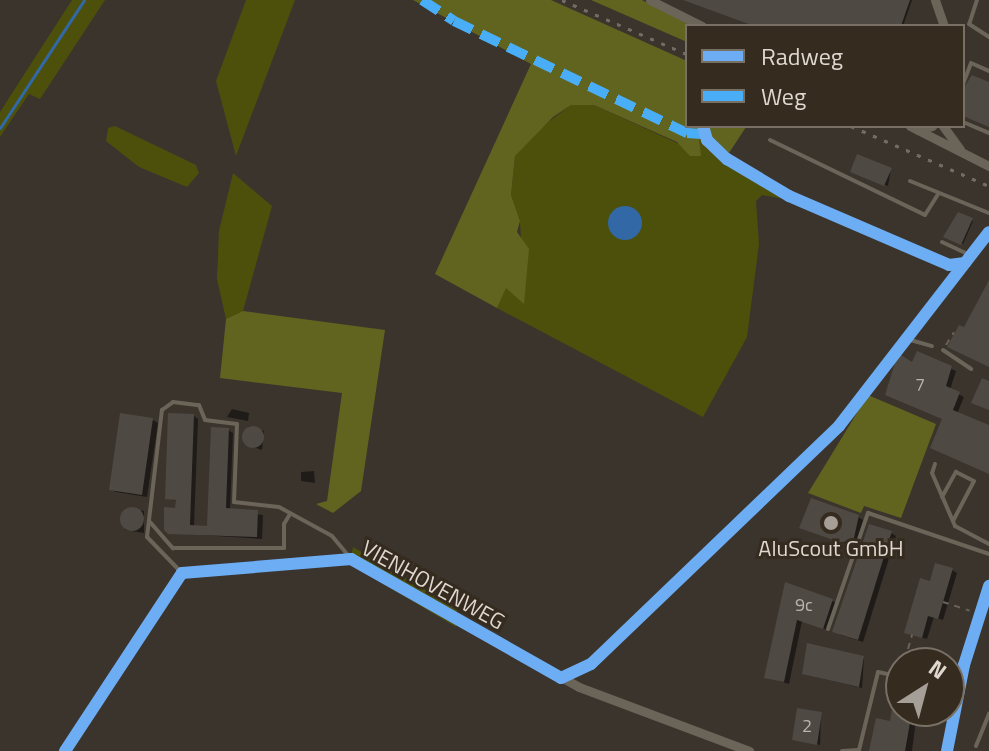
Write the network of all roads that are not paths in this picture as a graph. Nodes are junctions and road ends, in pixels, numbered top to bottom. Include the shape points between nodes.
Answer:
1 (650, 0) edge
2 (935, 0) edge
3 (977, 0) edge
4 (698, 24) edge
5 (943, 24) edge
6 (989, 37) edge
7 (989, 71) edge
8 (965, 79) edge
9 (965, 123) edge
10 (704, 128) edge
11 (914, 128) edge
12 (936, 128) edge
13 (937, 128) edge
14 (989, 133) edge
15 (770, 140) dead end
16 (936, 140) junction
17 (969, 156) junction
18 (989, 166) edge
19 (910, 181) dead end
20 (939, 193) junction
21 (989, 213) edge
22 (989, 232) edge
23 (942, 242) dead end
24 (968, 259) junction
25 (904, 340) joint
26 (932, 346) dead end
27 (944, 349) road end
28 (971, 369) dead end
29 (935, 464) dead end
30 (942, 497) junction
31 (290, 514) junction
32 (148, 521) junction
33 (953, 521) junction
34 (989, 544) edge
35 (989, 554) edge
36 (351, 559) junction
37 (182, 573) joint
38 (989, 586) edge
39 (828, 629) dead end
40 (965, 658) edge
41 (885, 674) edge
42 (989, 714) edge
43 (950, 727) edge
44 (976, 746) dead end
45 (749, 751) edge
46 (842, 751) edge
47 (947, 751) edge

1 - 4 street
2 - 5 street
3 - 6 lane via 969,24
7 - 8 lane via 971,63
9 - 14 lane
10 - 24 street via 707,140 727,159 789,196 949,265
11 - 16 street
12 - 16 lane
13 - 17 street
15 - 20 lane via 925,215
16 - 17 street
17 - 18 street
19 - 20 lane
20 - 21 lane
22 - 24 street
23 - 24 lane
24 - 25 street
25 - 26 lane
27 - 28 lane
29 - 30 lane via 932,473
30 - 33 lane
30 - 33 lane via 956,472 974,481
31 - 32 lane via 284,524 284,548 173,548
31 - 32 lane via 279,507 234,502 237,424 205,420 199,405 173,402 162,410
31 - 36 lane via 330,535
32 - 37 lane via 152,545
33 - 34 lane
35 - 39 lane via 868,513
36 - 37 street, VIENHOVENWEG
36 - 45 street, VIENHOVENWEG via 579,687
38 - 40 street
41 - 46 lane via 878,672 859,750
42 - 44 lane
43 - 47 street

